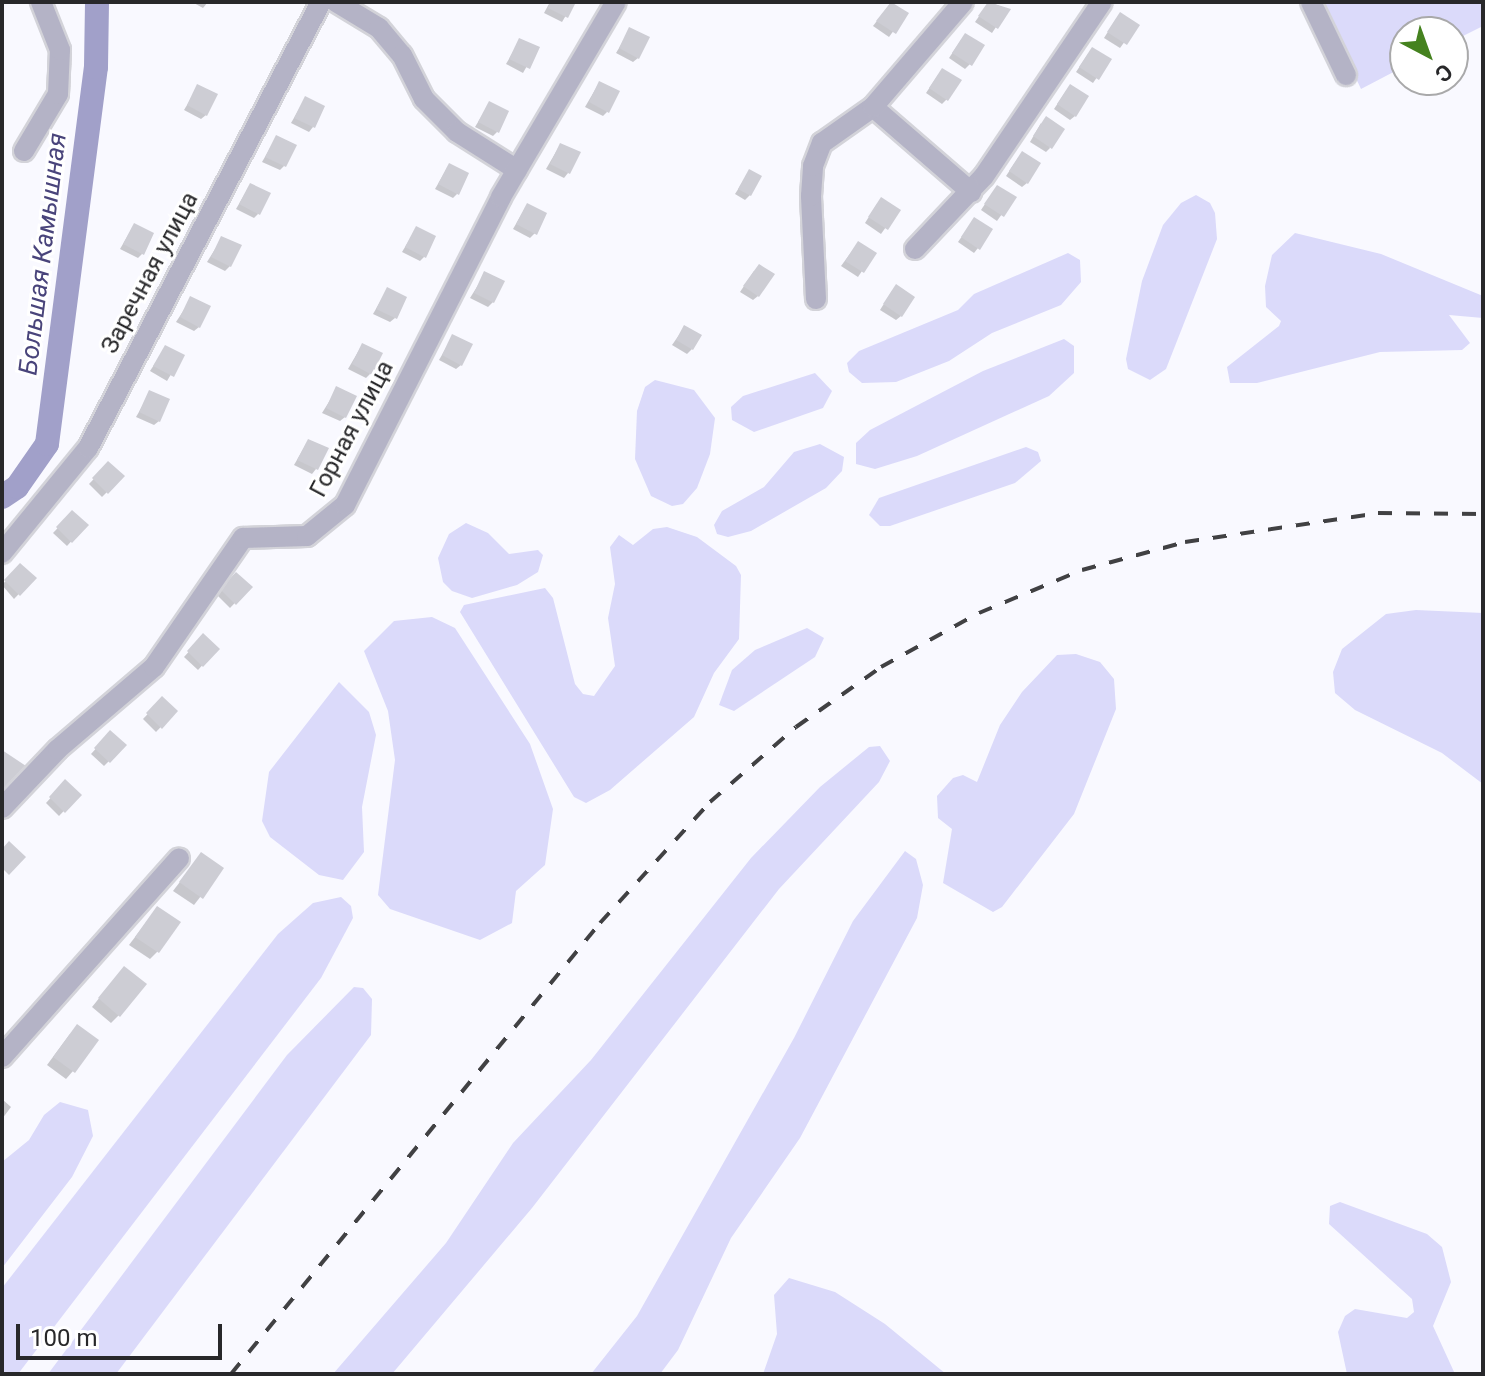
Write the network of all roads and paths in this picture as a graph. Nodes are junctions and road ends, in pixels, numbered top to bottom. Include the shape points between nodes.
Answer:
1 (41, 2) edge
2 (321, 2) edge
3 (336, 2) edge
4 (616, 2) edge
5 (963, 2) edge
6 (1102, 2) edge
7 (1311, 2) edge
8 (1346, 75) dead end
9 (873, 107) junction
10 (24, 151) dead end
11 (517, 170) junction
12 (971, 192) junction
13 (915, 249) dead end
14 (816, 299) dead end
15 (2, 553) edge
16 (2, 808) edge
17 (179, 858) dead end
18 (2, 1057) edge

1 - 10 street via 60,50 58,94
2 - 15 street, Заречная улица via 88,448
3 - 11 street via 379,28 402,55 424,99 457,132
4 - 11 street, Горная улица
5 - 9 street
6 - 12 street
7 - 8 street
9 - 12 street
9 - 14 street via 831,133 813,166
11 - 16 street, Горная улица via 336,516 307,536 243,538 154,667 58,749
12 - 13 street
17 - 18 street

